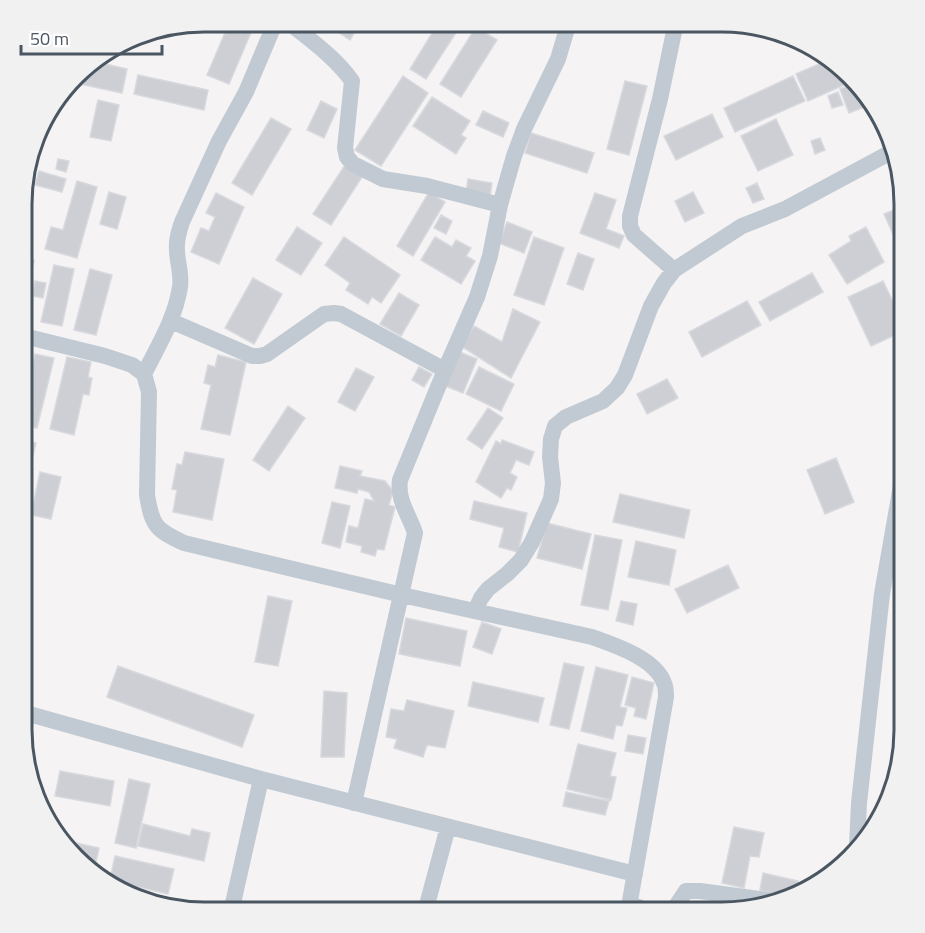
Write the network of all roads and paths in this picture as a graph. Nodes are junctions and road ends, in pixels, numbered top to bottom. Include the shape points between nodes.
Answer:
1 (271, 32) edge
2 (300, 32) edge
3 (566, 32) edge
4 (674, 32) edge
5 (886, 155) edge
6 (500, 205) junction
7 (674, 270) junction
8 (171, 321) junction
9 (31, 338) edge
10 (444, 370) junction
11 (144, 374) junction
12 (893, 545) edge
13 (402, 595) junction
14 (475, 611) junction
15 (32, 715) edge
16 (261, 779) junction
17 (354, 803) junction
18 (448, 827) junction
19 (858, 835) edge
20 (635, 874) junction
21 (753, 898) edge
22 (233, 901) edge
23 (428, 901) edge
24 (630, 901) edge
25 (679, 901) edge

1 - 8 street via 182,222 176,249 180,287
2 - 6 street via 351,81 345,148 353,164 383,179
3 - 6 street via 558,59 524,129
4 - 7 street via 630,226 634,235
5 - 7 street via 742,226
6 - 10 street via 477,297
7 - 14 street via 651,306 618,388 603,401 555,426 550,458 551,499 521,560 488,589
8 - 10 street via 260,356 324,314 334,313
8 - 11 street
9 - 11 street via 105,356 132,365
10 - 13 street via 398,489 415,533
11 - 13 street via 149,392 147,495 154,523 164,534 184,543
12 - 19 street via 882,594
13 - 14 street
13 - 17 street
14 - 20 street via 592,637 619,647 639,657 664,683 666,697
15 - 16 street
16 - 17 street
16 - 22 street
17 - 18 street
18 - 20 street
18 - 23 street
20 - 24 street
21 - 25 street via 686,891

